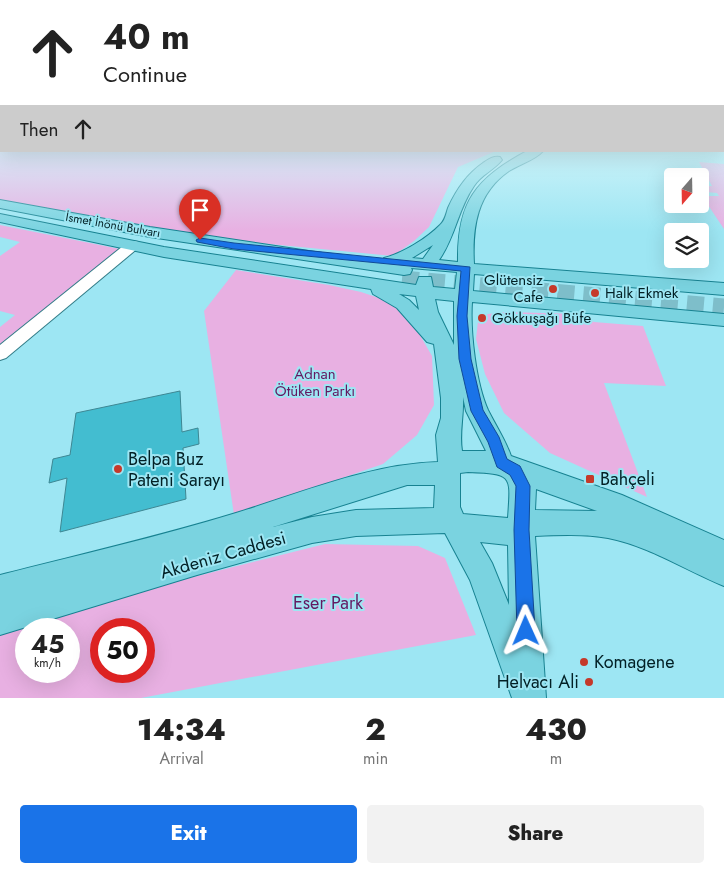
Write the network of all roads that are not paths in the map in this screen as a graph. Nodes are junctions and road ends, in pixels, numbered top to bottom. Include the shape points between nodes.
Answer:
1 (487, 166) edge
2 (510, 166) edge
3 (0, 204) edge
4 (0, 218) edge
5 (40, 226) junction
6 (448, 227) junction
7 (133, 245) junction
8 (464, 248) junction
9 (428, 264) junction
10 (466, 269) junction
11 (400, 270) junction
12 (511, 272) junction
13 (368, 284) junction
14 (724, 289) edge
15 (424, 292) junction
16 (465, 295) junction
17 (724, 320) edge
18 (445, 347) junction
19 (0, 354) edge
20 (509, 467) junction
21 (450, 468) junction
22 (454, 523) junction
23 (522, 527) junction
24 (724, 554) edge
25 (724, 572) edge
26 (0, 590) edge
27 (0, 620) edge
28 (528, 694) edge

1 - 6 main road via 466,186
2 - 8 main road via 486,184 472,208
3 - 11 main road, İsmet İnönü Bulvarı via 234,246
4 - 5 main road, İsmet İnönü Bulvarı
5 - 7 main road
5 - 11 main road, İsmet İnönü Bulvarı via 222,255
6 - 9 main road via 437,254
6 - 11 main road via 418,248
7 - 13 main road
7 - 19 street
8 - 10 main road
8 - 12 main road via 484,262
9 - 10 main road
9 - 11 main road
9 - 15 main road
10 - 12 main road
10 - 16 main road
12 - 14 main road
13 - 15 main road
13 - 18 main road via 403,304
15 - 16 main road
15 - 18 main road
16 - 17 main road
16 - 20 main road via 462,316 465,359 477,411
18 - 21 main road via 452,398 448,435
20 - 21 main road via 468,460
20 - 23 main road via 523,486
20 - 24 main road via 613,504
21 - 22 main road via 447,507
21 - 26 main road, Akdeniz Caddesi via 407,474 234,526
22 - 23 main road via 506,532
22 - 27 main road, Akdeniz Caddesi via 356,523 312,530
22 - 28 main road via 482,573
23 - 25 main road via 593,523 618,528
23 - 28 main road

